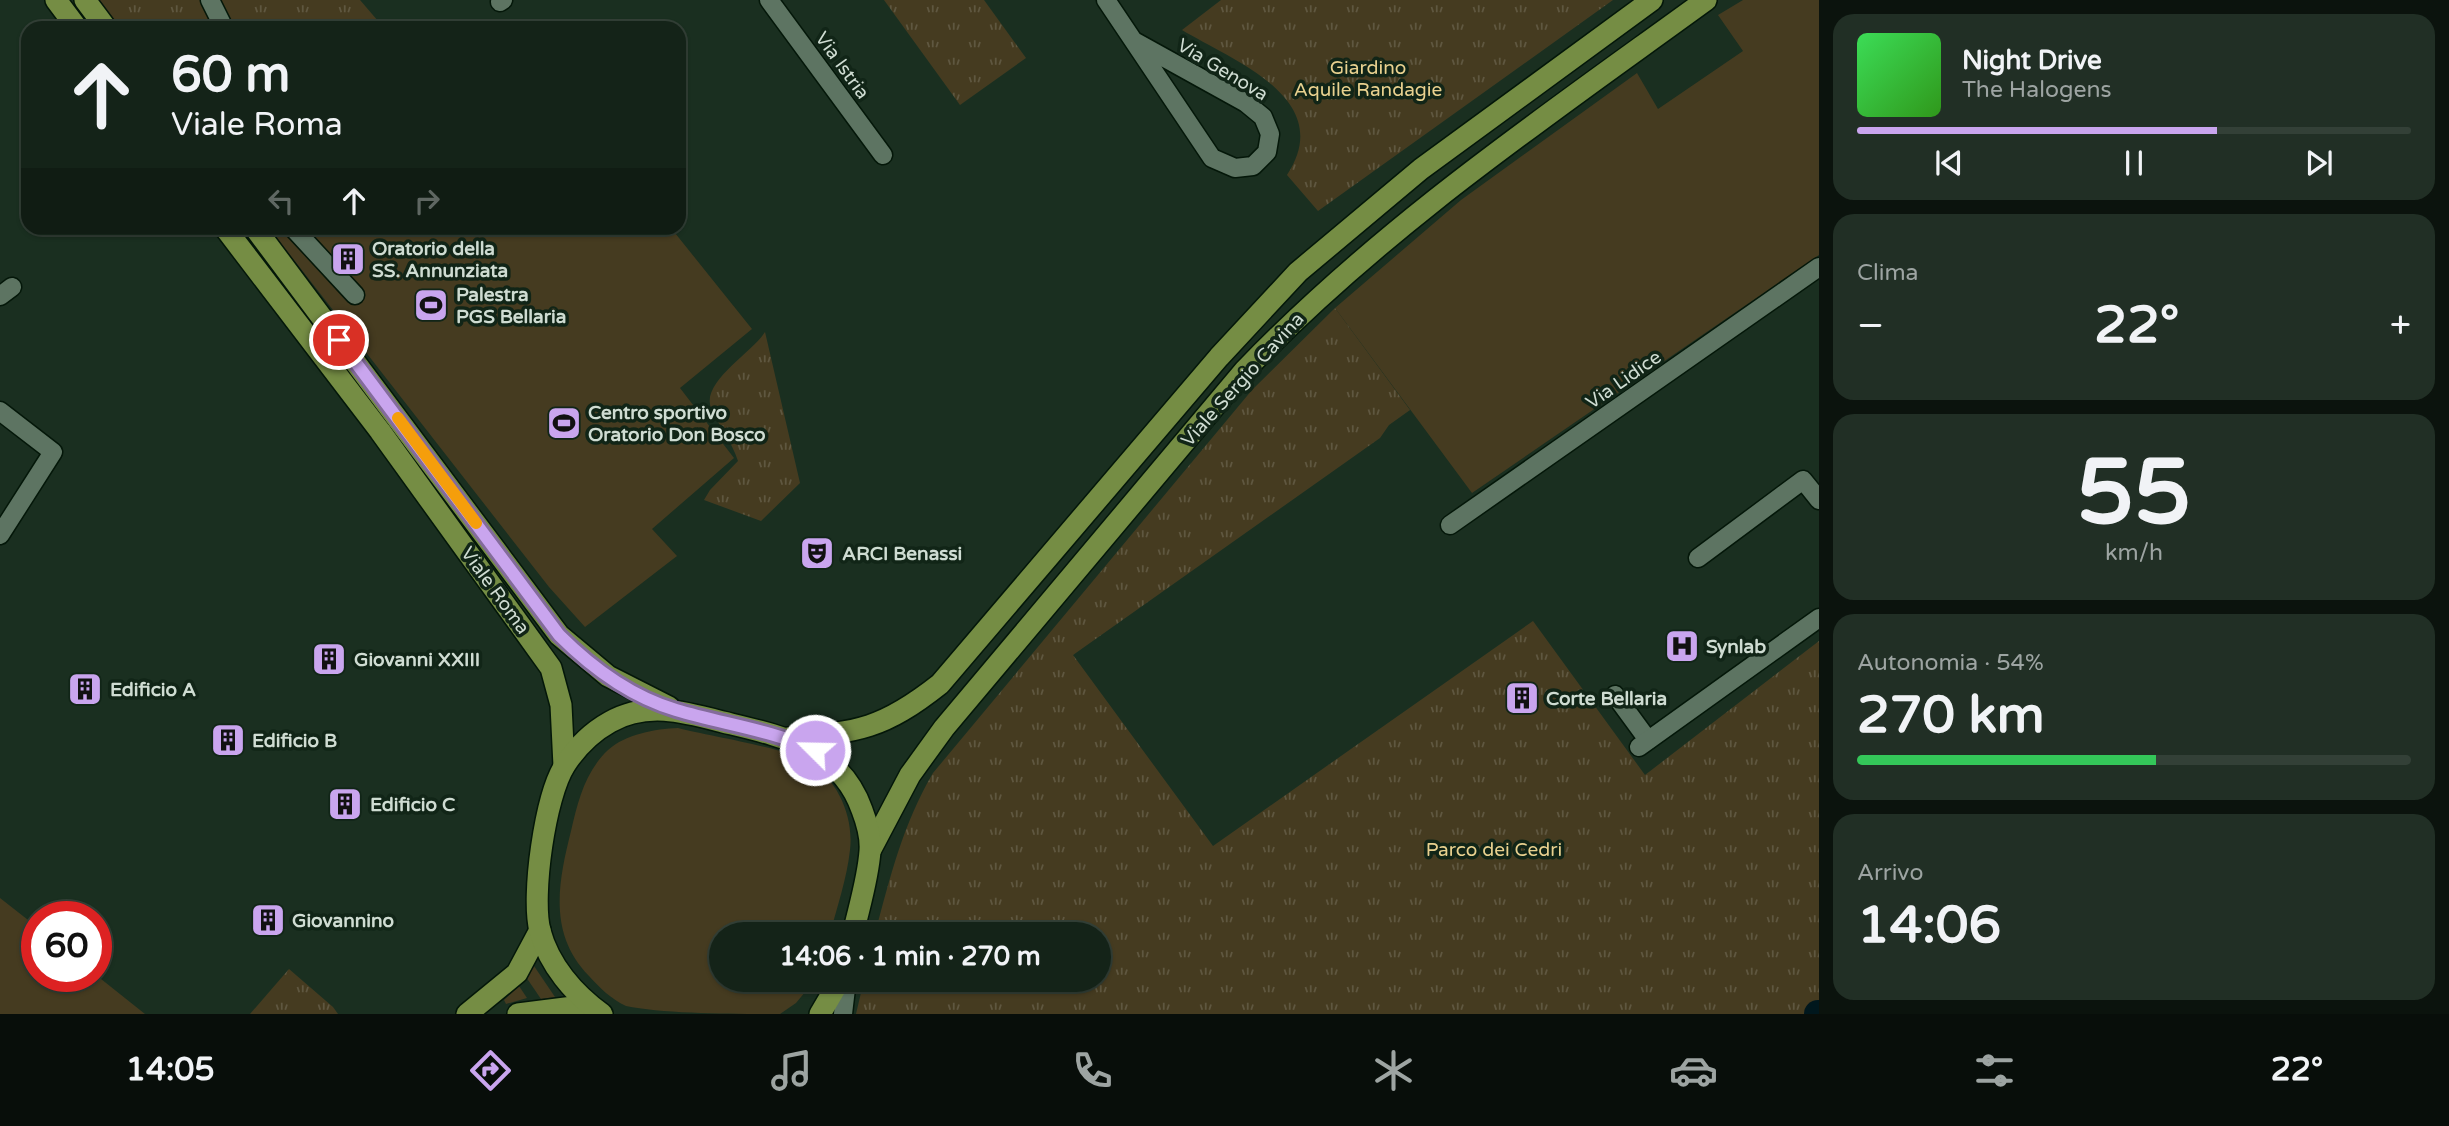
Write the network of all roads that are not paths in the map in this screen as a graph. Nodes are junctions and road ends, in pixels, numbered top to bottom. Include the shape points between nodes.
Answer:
1 (56, 0) edge
2 (85, 0) edge
3 (210, 0) edge
4 (768, 0) edge
5 (1107, 0) edge
6 (1652, 0) edge
7 (1706, 0) edge
8 (72, 21) edge
9 (101, 21) edge
10 (220, 21) edge
11 (1134, 41) junction
12 (883, 155) dead end
13 (230, 235) edge
14 (260, 235) edge
15 (299, 235) edge
16 (1819, 267) edge
17 (355, 295) dead end
18 (0, 411) edge
19 (400, 421) junction
20 (380, 431) junction
21 (1819, 500) edge
22 (1450, 525) dead end
23 (0, 536) edge
24 (1698, 558) dead end
25 (1819, 618) edge
26 (1615, 695) dead end
27 (674, 709) junction
28 (788, 738) junction
29 (564, 766) junction
30 (871, 849) junction
31 (856, 922) edge
32 (540, 930) junction
33 (833, 992) edge
34 (846, 992) edge
35 (596, 1009) edge
36 (467, 1014) edge
37 (518, 1014) edge
38 (820, 1014) edge
39 (843, 1014) edge

1 - 8 main road
2 - 9 main road
3 - 10 street
4 - 12 street, Via Istria
5 - 11 street, Via Genova
6 - 28 main road, Viale Sergio Cavina via 1420,169 1298,272 1219,357 940,684 906,711 868,728
7 - 30 main road, Viale Sergio Cavina via 1450,185 1289,325 1245,370 944,728 910,775
11 - 11 street, Via Genova via 1207,153 1235,168 1248,168 1263,158 1270,134 1258,112
13 - 20 main road, Viale Roma
14 - 19 main road, Viale Roma
15 - 17 street
16 - 22 street, Via Lidice
18 - 23 street via 53,452
19 - 20 street
19 - 27 main road, Viale Roma via 559,635 608,676
20 - 29 main road, Viale Roma via 551,668 561,705
21 - 24 street via 1803,480
25 - 26 street via 1643,743
27 - 28 main road
27 - 29 main road via 635,712 609,722
28 - 30 main road via 830,761 849,781 867,824
29 - 32 main road via 543,842 538,880
30 - 31 main road
32 - 35 main road via 556,966
32 - 36 main road via 517,973
33 - 38 main road
34 - 39 street
35 - 37 main road

